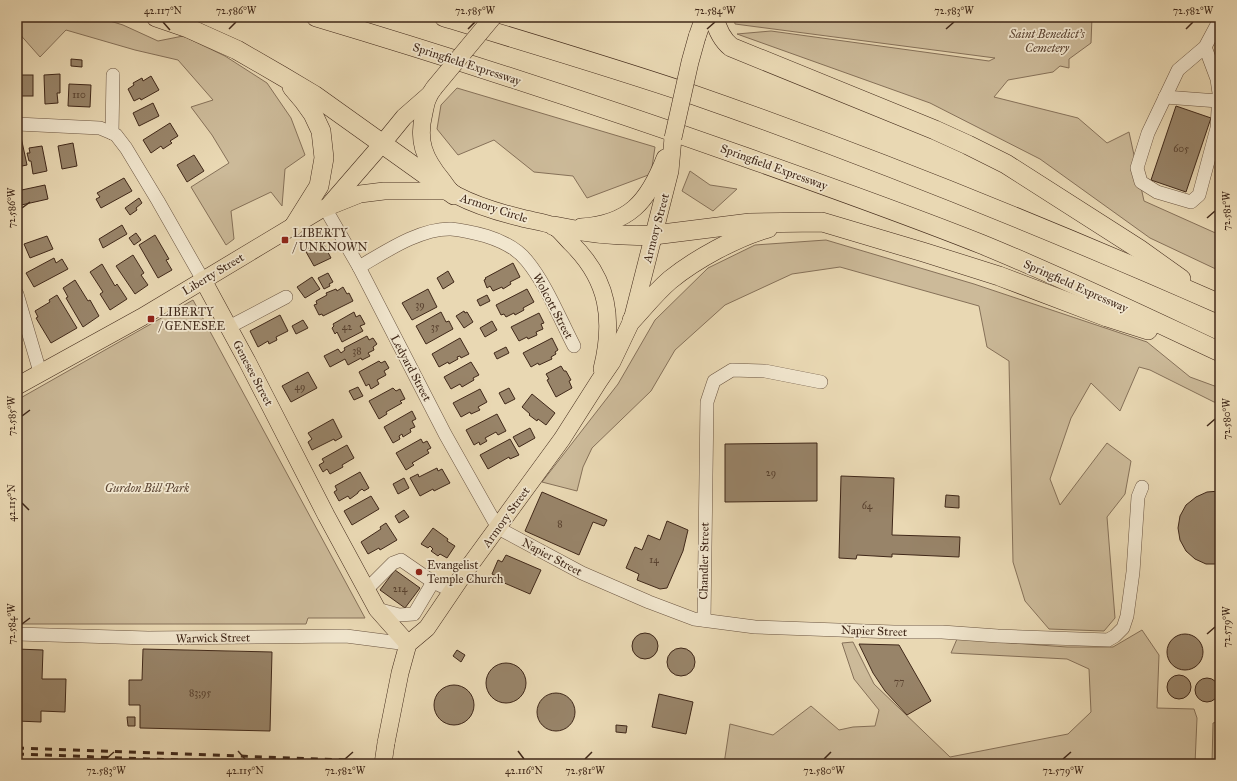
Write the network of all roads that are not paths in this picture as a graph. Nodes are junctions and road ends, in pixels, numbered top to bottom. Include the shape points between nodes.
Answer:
1 (156, 17) edge
2 (316, 17) edge
3 (444, 17) edge
4 (493, 17) edge
5 (704, 17) edge
6 (714, 17) edge
7 (1220, 19) edge
8 (1205, 47) junction
9 (113, 75) dead end
10 (282, 76) junction
11 (431, 92) junction
12 (1164, 97) junction
13 (1218, 101) junction
14 (17, 124) edge
15 (112, 133) junction
16 (382, 144) junction
17 (667, 164) junction
18 (451, 193) junction
19 (325, 208) junction
20 (790, 222) junction
21 (294, 226) junction
22 (559, 227) junction
23 (654, 235) junction
24 (359, 267) junction
25 (203, 280) junction
26 (17, 294) edge
27 (286, 297) dead end
28 (1216, 303) edge
29 (632, 320) junction
30 (228, 327) junction
31 (574, 346) dead end
32 (1220, 352) edge
33 (1220, 355) edge
34 (40, 372) junction
35 (598, 381) junction
36 (821, 382) dead end
37 (17, 386) edge
38 (1142, 487) dead end
39 (498, 528) junction
40 (433, 582) junction
41 (367, 589) junction
42 (452, 591) junction
43 (377, 609) junction
44 (704, 620) junction
45 (17, 634) edge
46 (408, 644) junction
47 (383, 764) edge

1 - 10 highway via 237,50
2 - 32 highway, Springfield Expressway via 591,104 854,196 980,244
3 - 28 highway via 650,80 828,144 1068,239
4 - 11 main road, Armory Circle, bridge
5 - 17 main road, Armory Street, bridge via 696,37
6 - 28 highway via 720,34 730,47 935,130 1006,164 1132,245
7 - 8 street
8 - 12 street via 1178,70
8 - 13 street via 1216,79
9 - 15 street
10 - 16 highway via 314,95
10 - 21 highway via 313,114 321,132 324,158 319,186
11 - 16 main road, Liberty Street via 404,117
11 - 18 main road, Armory Circle via 422,119 422,145 430,164
12 - 13 street
12 - 13 street via 1148,133 1137,168 1141,182 1157,192 1191,202 1199,195 1217,128
14 - 15 street via 100,128
15 - 25 street, Genesee Street via 126,148
16 - 18 highway
16 - 19 main road, Liberty Street
17 - 22 main road, Armory Circle via 648,194 621,218 607,224
17 - 23 main road, Armory Street via 670,171
18 - 19 main road, Liberty Street via 384,191 360,194
18 - 22 main road, Armory Circle via 493,210
19 - 21 main road, Liberty Street
19 - 24 street, Ledyard Street
20 - 23 highway via 750,223
20 - 29 highway via 756,232 694,263 670,280
20 - 33 highway via 822,222 923,252 999,276 1107,317
21 - 25 main road, Liberty Street
22 - 23 highway via 584,232
22 - 35 main road, Armory Street via 589,264 605,298 608,317 606,351
23 - 29 main road, Armory Street
24 - 31 street, Wolcott Street via 417,236 434,230 468,231 492,238 514,247 527,260 539,276
24 - 39 street, Ledyard Street via 445,434
25 - 30 main road, Genesee Street
25 - 34 main road, Liberty Street via 142,317
26 - 34 street
27 - 30 street
29 - 35 main road, Armory Street via 612,362
30 - 41 main road, Genesee Street
34 - 37 main road, Liberty Street
35 - 39 main road, Armory Street via 562,439
36 - 44 street, Chandler Street via 765,371 732,370 714,381 707,402
38 - 44 street, Napier Street via 1138,497 1127,616 1123,628 1108,640 755,627
39 - 42 main road, Armory Street
39 - 44 street, Napier Street via 582,573 694,619
40 - 41 street via 401,560 393,562
40 - 42 street
40 - 43 street via 414,614 399,615
41 - 43 main road, Genesee Street
42 - 46 main road, Armory Street via 427,628
43 - 46 main road, Genesee Street
45 - 46 street, Warwick Street via 148,638 346,636
46 - 47 main road, bridge

